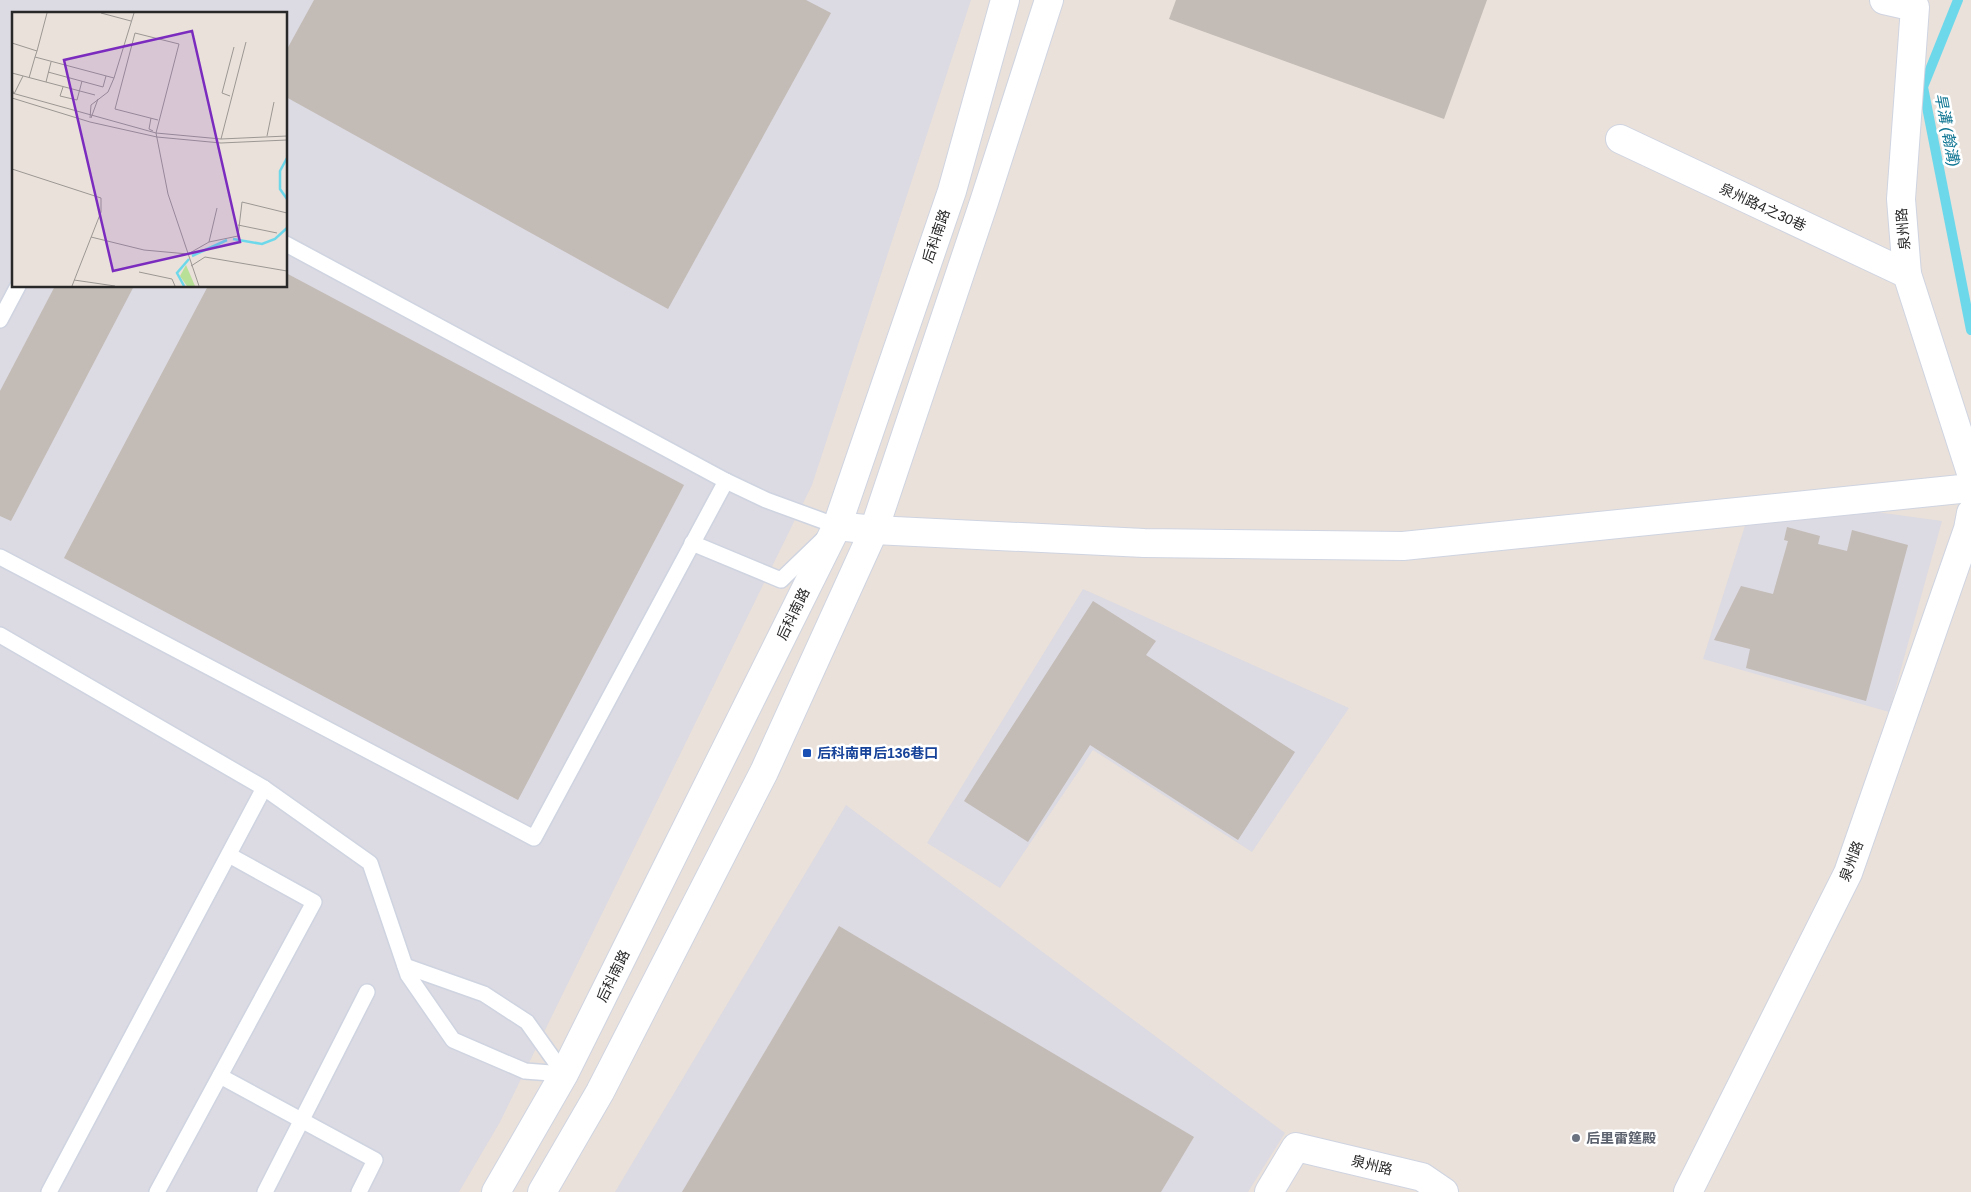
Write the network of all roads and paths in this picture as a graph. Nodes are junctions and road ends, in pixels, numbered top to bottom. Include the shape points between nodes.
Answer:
1 (1005, 0) edge
2 (1049, 0) edge
3 (1884, 0) edge
4 (1620, 139) dead end
5 (288, 245) edge
6 (1907, 274) junction
7 (17, 288) edge
8 (0, 320) edge
9 (1971, 473) edge
10 (726, 481) junction
11 (1971, 488) edge
12 (1971, 513) edge
13 (837, 526) junction
14 (874, 530) junction
15 (692, 543) junction
16 (0, 557) edge
17 (0, 635) edge
18 (264, 788) junction
19 (229, 855) junction
20 (405, 966) junction
21 (367, 992) dead end
22 (564, 1074) junction
23 (220, 1076) junction
24 (600, 1092) junction
25 (302, 1120) junction
26 (49, 1192) edge
27 (157, 1192) edge
28 (265, 1192) edge
29 (359, 1192) edge
30 (496, 1192) edge
31 (542, 1192) edge
32 (1269, 1192) edge
33 (1444, 1192) edge
34 (1688, 1192) edge

1 - 13 street, 后科南路 via 952,191
2 - 14 street
3 - 6 street, 泉州路 via 1915,7 1900,199
4 - 6 street, 泉州路4之30巷
5 - 10 lane
6 - 9 street, 泉州路
7 - 8 lane
10 - 13 lane via 766,500
10 - 15 lane
11 - 14 street via 1403,546 1144,543
12 - 34 street, 泉州路 via 1848,872
13 - 14 street
13 - 15 lane via 781,580
13 - 22 street, 后科南路
14 - 24 street via 764,772
15 - 16 lane via 534,838
17 - 18 lane
18 - 19 lane
18 - 20 lane via 370,863
19 - 23 lane via 314,902
19 - 26 lane
20 - 22 lane via 484,994 527,1022
20 - 22 lane via 453,1040 525,1071
21 - 25 lane
22 - 24 street
22 - 30 street, 后科南路
23 - 25 lane
23 - 27 lane
24 - 31 street
25 - 28 lane
25 - 29 lane via 375,1160
32 - 33 street, 泉州路 via 1296,1147 1422,1178

